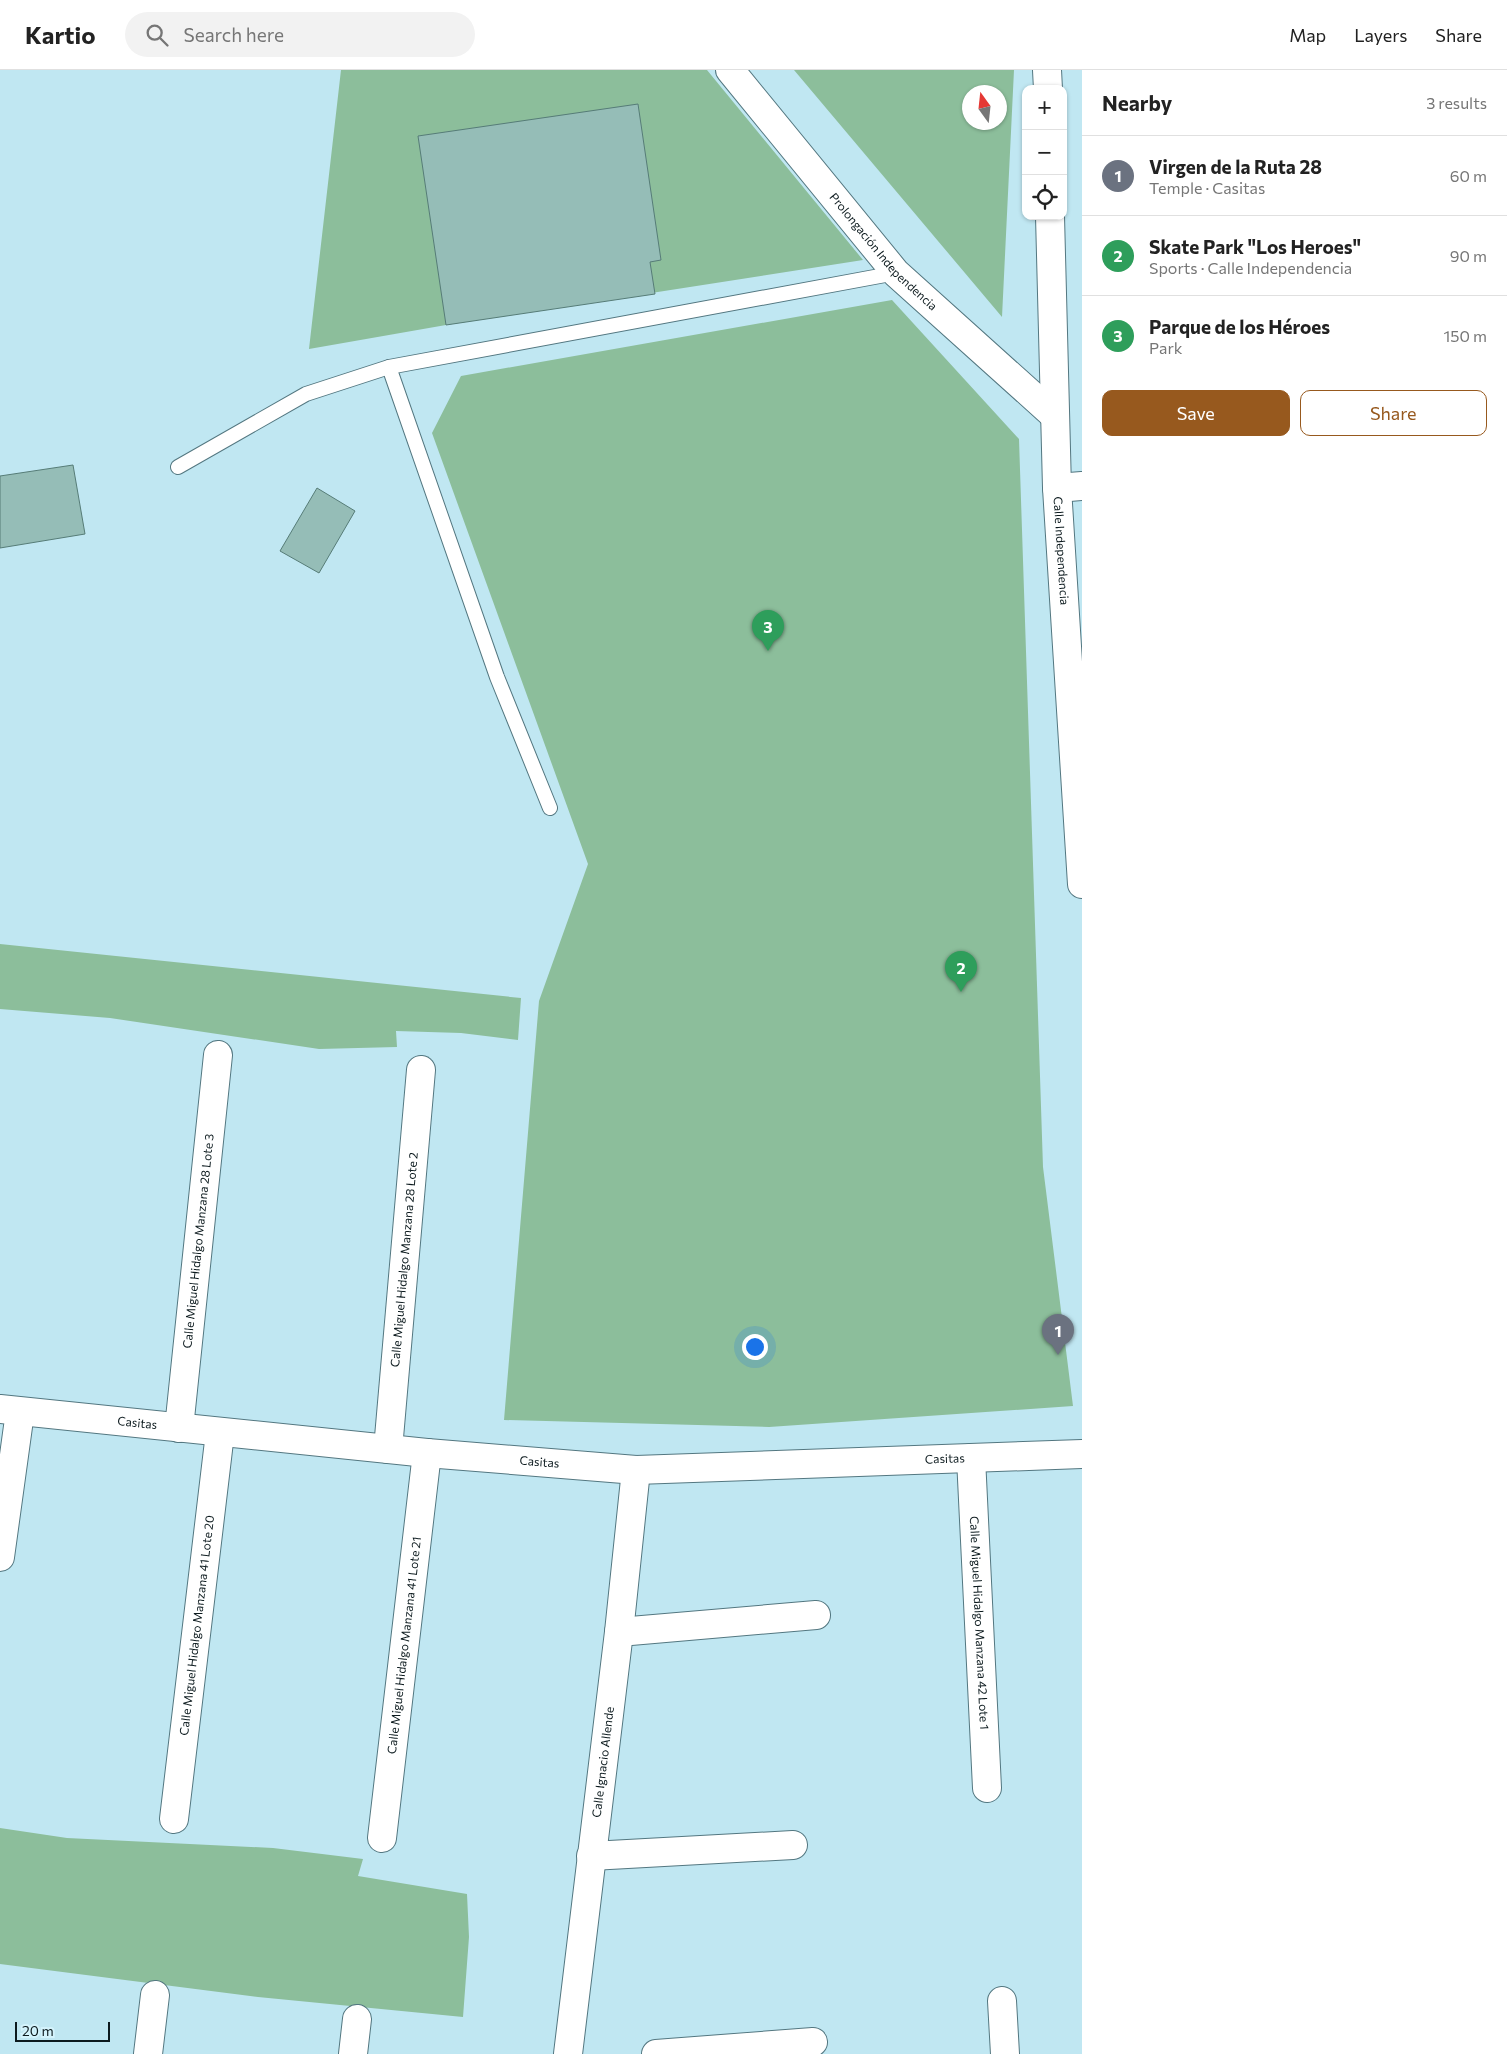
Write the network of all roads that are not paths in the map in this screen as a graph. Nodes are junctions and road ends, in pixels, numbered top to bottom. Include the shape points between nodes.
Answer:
1 (730, 70) edge
2 (1047, 70) edge
3 (1048, 85) edge
4 (1050, 220) edge
5 (896, 273) junction
6 (389, 367) junction
7 (1055, 416) junction
8 (178, 467) dead end
9 (1069, 487) edge
10 (550, 808) dead end
11 (1082, 884) edge
12 (218, 1055) dead end
13 (421, 1070) dead end
14 (10, 1410) edge
15 (179, 1428) junction
16 (220, 1433) junction
17 (388, 1449) junction
18 (427, 1453) junction
19 (1082, 1454) edge
20 (971, 1458) junction
21 (636, 1470) junction
22 (0, 1557) edge
23 (816, 1615) dead end
24 (619, 1632) junction
25 (987, 1788) dead end
26 (174, 1819) dead end
27 (382, 1838) dead end
28 (793, 1845) dead end
29 (591, 1856) junction
30 (155, 1996) dead end
31 (1002, 2002) dead end
32 (357, 2019) dead end
33 (813, 2042) dead end
34 (148, 2054) edge
35 (353, 2054) edge
36 (568, 2054) edge
37 (656, 2054) edge
38 (1005, 2054) edge

1 - 5 street, Prolongación Independencia
2 - 3 street
4 - 7 street, Calle Independencia
5 - 6 lane
5 - 7 street, Prolongación Independencia
6 - 8 lane via 306,394
6 - 10 lane via 497,677
7 - 9 street, Calle Independencia
9 - 11 street, Calle Independencia
12 - 15 street, Calle Miguel Hidalgo Manzana 28 Lote 3
13 - 17 street, Calle Miguel Hidalgo Manzana 28 Lote 2
14 - 15 street, Casitas
14 - 22 street
15 - 16 street, Casitas
16 - 17 street, Casitas
16 - 26 street, Calle Miguel Hidalgo Manzana 41 Lote 20
17 - 18 street, Casitas
18 - 21 street, Casitas
18 - 27 street, Calle Miguel Hidalgo Manzana 41 Lote 21
19 - 20 street, Casitas
20 - 21 street, Casitas
20 - 25 street, Calle Miguel Hidalgo Manzana 42 Lote 1
21 - 24 street, Calle Ignacio Allende
23 - 24 street
24 - 29 street, Calle Ignacio Allende
28 - 29 street
29 - 36 street, Calle Ignacio Allende
30 - 34 street
31 - 38 street
32 - 35 street
33 - 37 street

